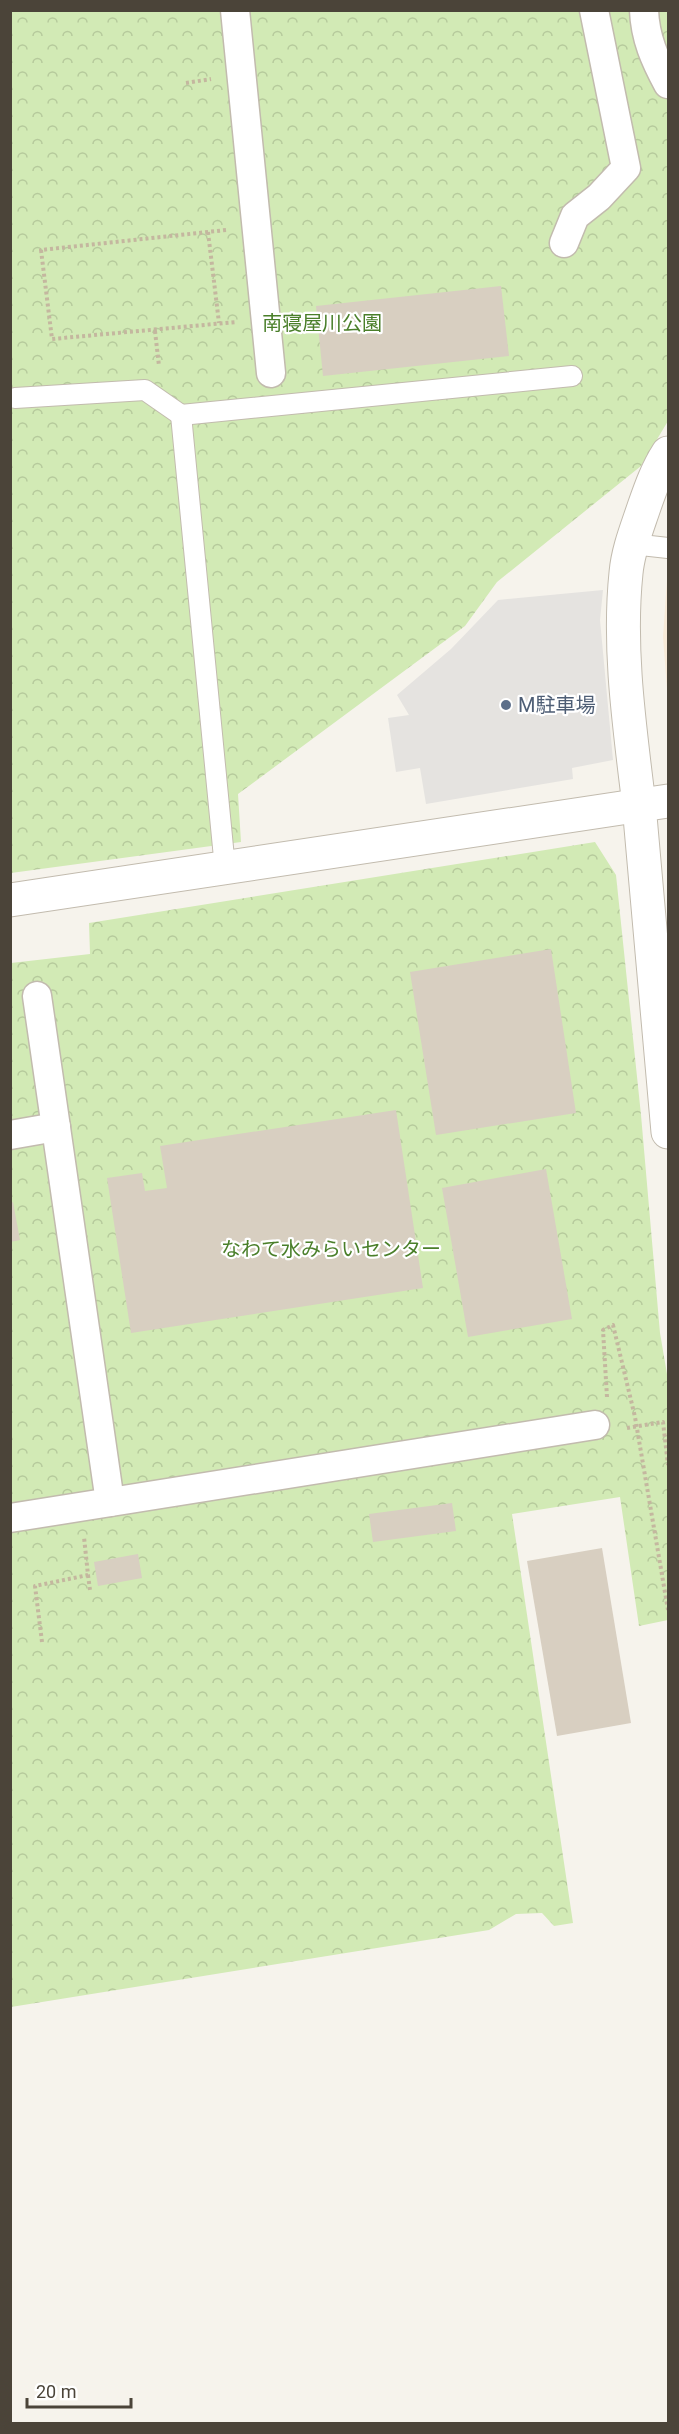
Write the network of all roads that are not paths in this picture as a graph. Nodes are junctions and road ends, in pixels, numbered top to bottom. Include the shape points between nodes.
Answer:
1 (235, 10) edge
2 (594, 10) edge
3 (645, 21) edge
4 (600, 41) junction
5 (669, 84) edge
6 (564, 243) dead end
7 (271, 373) joint
8 (572, 376) dead end
9 (15, 398) dead end
10 (275, 404) junction
11 (182, 415) junction
12 (669, 453) edge
13 (632, 544) junction
14 (669, 548) edge
15 (654, 803) edge
16 (225, 868) junction
17 (10, 900) edge
18 (37, 996) dead end
19 (668, 1114) edge
20 (56, 1127) junction
21 (10, 1135) edge
22 (602, 1424) road end
23 (110, 1502) junction
24 (10, 1518) edge

1 - 7 street
2 - 4 street
3 - 4 street
3 - 5 street via 656,63
4 - 6 street via 626,168 575,216
7 - 10 lane
8 - 10 lane
9 - 11 lane via 145,390
10 - 11 lane
11 - 16 lane
12 - 13 street via 657,470
13 - 14 lane
13 - 15 street via 626,571 624,636 628,717
15 - 16 street
15 - 19 street
16 - 17 street
18 - 20 street
20 - 21 street
20 - 23 street
22 - 23 street
23 - 24 street

